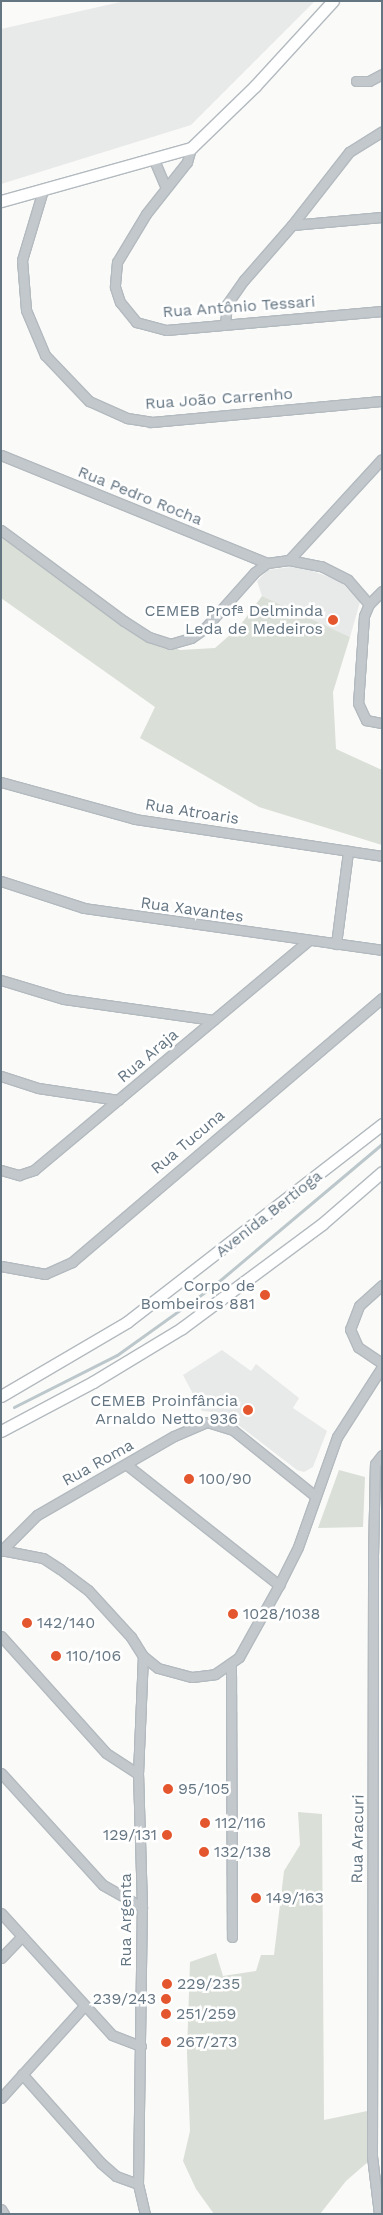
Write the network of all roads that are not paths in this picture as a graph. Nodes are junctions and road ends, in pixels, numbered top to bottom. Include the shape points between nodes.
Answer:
1 (333, 1) edge
2 (382, 74) edge
3 (356, 81) dead end
4 (382, 131) edge
5 (191, 148) junction
6 (154, 160) junction
7 (166, 188) junction
8 (43, 190) junction
9 (1, 201) edge
10 (382, 217) edge
11 (292, 225) junction
12 (382, 311) edge
13 (226, 324) junction
14 (382, 401) edge
15 (1, 455) edge
16 (382, 459) edge
17 (1, 530) edge
18 (289, 560) junction
19 (267, 563) junction
20 (382, 591) edge
21 (369, 604) junction
22 (382, 723) edge
23 (1, 782) edge
24 (348, 851) junction
25 (382, 856) edge
26 (1, 881) edge
27 (308, 941) junction
28 (336, 944) junction
29 (382, 950) edge
30 (1, 980) edge
31 (382, 998) edge
32 (214, 1020) junction
33 (1, 1076) edge
34 (118, 1100) junction
35 (382, 1124) edge
36 (1, 1170) edge
37 (382, 1172) edge
38 (1, 1266) edge
39 (382, 1285) edge
40 (382, 1363) edge
41 (382, 1367) edge
42 (1, 1396) edge
43 (1, 1430) edge
44 (382, 1455) edge
45 (127, 1465) junction
46 (315, 1496) junction
47 (2, 1551) edge
48 (279, 1585) junction
49 (1, 1636) edge
50 (143, 1656) junction
51 (231, 1666) junction
52 (1, 1773) edge
53 (138, 1774) junction
54 (382, 1816) edge
55 (374, 1824) junction
56 (142, 1907) junction
57 (1, 1913) edge
58 (22, 1936) junction
59 (232, 1937) dead end
60 (1, 1958) edge
61 (84, 2006) junction
62 (141, 2046) junction
63 (22, 2074) junction
64 (1, 2098) edge
65 (138, 2184) junction
66 (1, 2209) edge
67 (4, 2214) edge
68 (146, 2214) edge
69 (379, 2214) edge

1 - 5 street via 255,86
2 - 3 street via 369,81
4 - 11 street via 349,152
5 - 6 street
5 - 7 street, Rua Antônio Tessari via 187,162
6 - 7 street
6 - 8 street
7 - 13 street, Rua Antônio Tessari via 117,262 115,287 120,302 127,314 147,327 166,330
8 - 9 street
8 - 14 street, Rua João Carrenho via 22,260 26,310 45,355 89,401 127,418 151,422
10 - 11 street
11 - 13 street via 233,293 224,312
12 - 13 street, Rua Antônio Tessari
15 - 19 street, Rua Pedro Rocha
16 - 18 street
17 - 19 street via 124,621 149,637 170,644 191,638 204,629
18 - 19 street
18 - 21 street via 306,561 336,572 360,591
20 - 21 street
21 - 22 street via 360,635 358,703 363,716 372,723
23 - 24 street, Rua Atroaris via 135,819
24 - 25 street, Rua Atroaris
24 - 28 street
26 - 27 street, Rua Xavantes via 84,908
27 - 28 street, Rua Xavantes
27 - 32 street, Rua Araja
28 - 29 street, Rua Xavantes
30 - 32 street via 64,1000
31 - 38 street, Rua Tucuna via 72,1262 45,1274
32 - 34 street, Rua Araja
33 - 34 street via 38,1088
34 - 36 street, Rua Araja via 29,1173 19,1175
35 - 42 street, Avenida Bertioga via 127,1322
37 - 43 street via 314,1230 182,1328 93,1382
39 - 40 street via 359,1306 350,1329 358,1347
41 - 46 street via 338,1437
44 - 55 street, Rua Aracuri via 375,1464
45 - 46 street, Rua Roma via 195,1426 214,1422 232,1430
45 - 47 street, Rua Roma via 37,1515
45 - 48 street
46 - 48 street via 298,1547
47 - 50 street via 43,1558 60,1569 88,1590 131,1637
48 - 51 street
49 - 53 street via 106,1753
50 - 51 street via 158,1668 192,1677 215,1674
50 - 53 street, Rua Argenta
51 - 59 street
52 - 56 street via 103,1885
53 - 56 street, Rua Argenta
54 - 55 street
55 - 69 street, Rua Aracuri via 372,2156
56 - 62 street, Rua Argenta
57 - 58 street
58 - 60 street
58 - 61 street
61 - 62 street via 118,2040
61 - 63 street
62 - 65 street, Rua Argenta
63 - 64 street
63 - 65 street via 102,2163 116,2176
65 - 68 street, Rua Argenta
66 - 67 street

